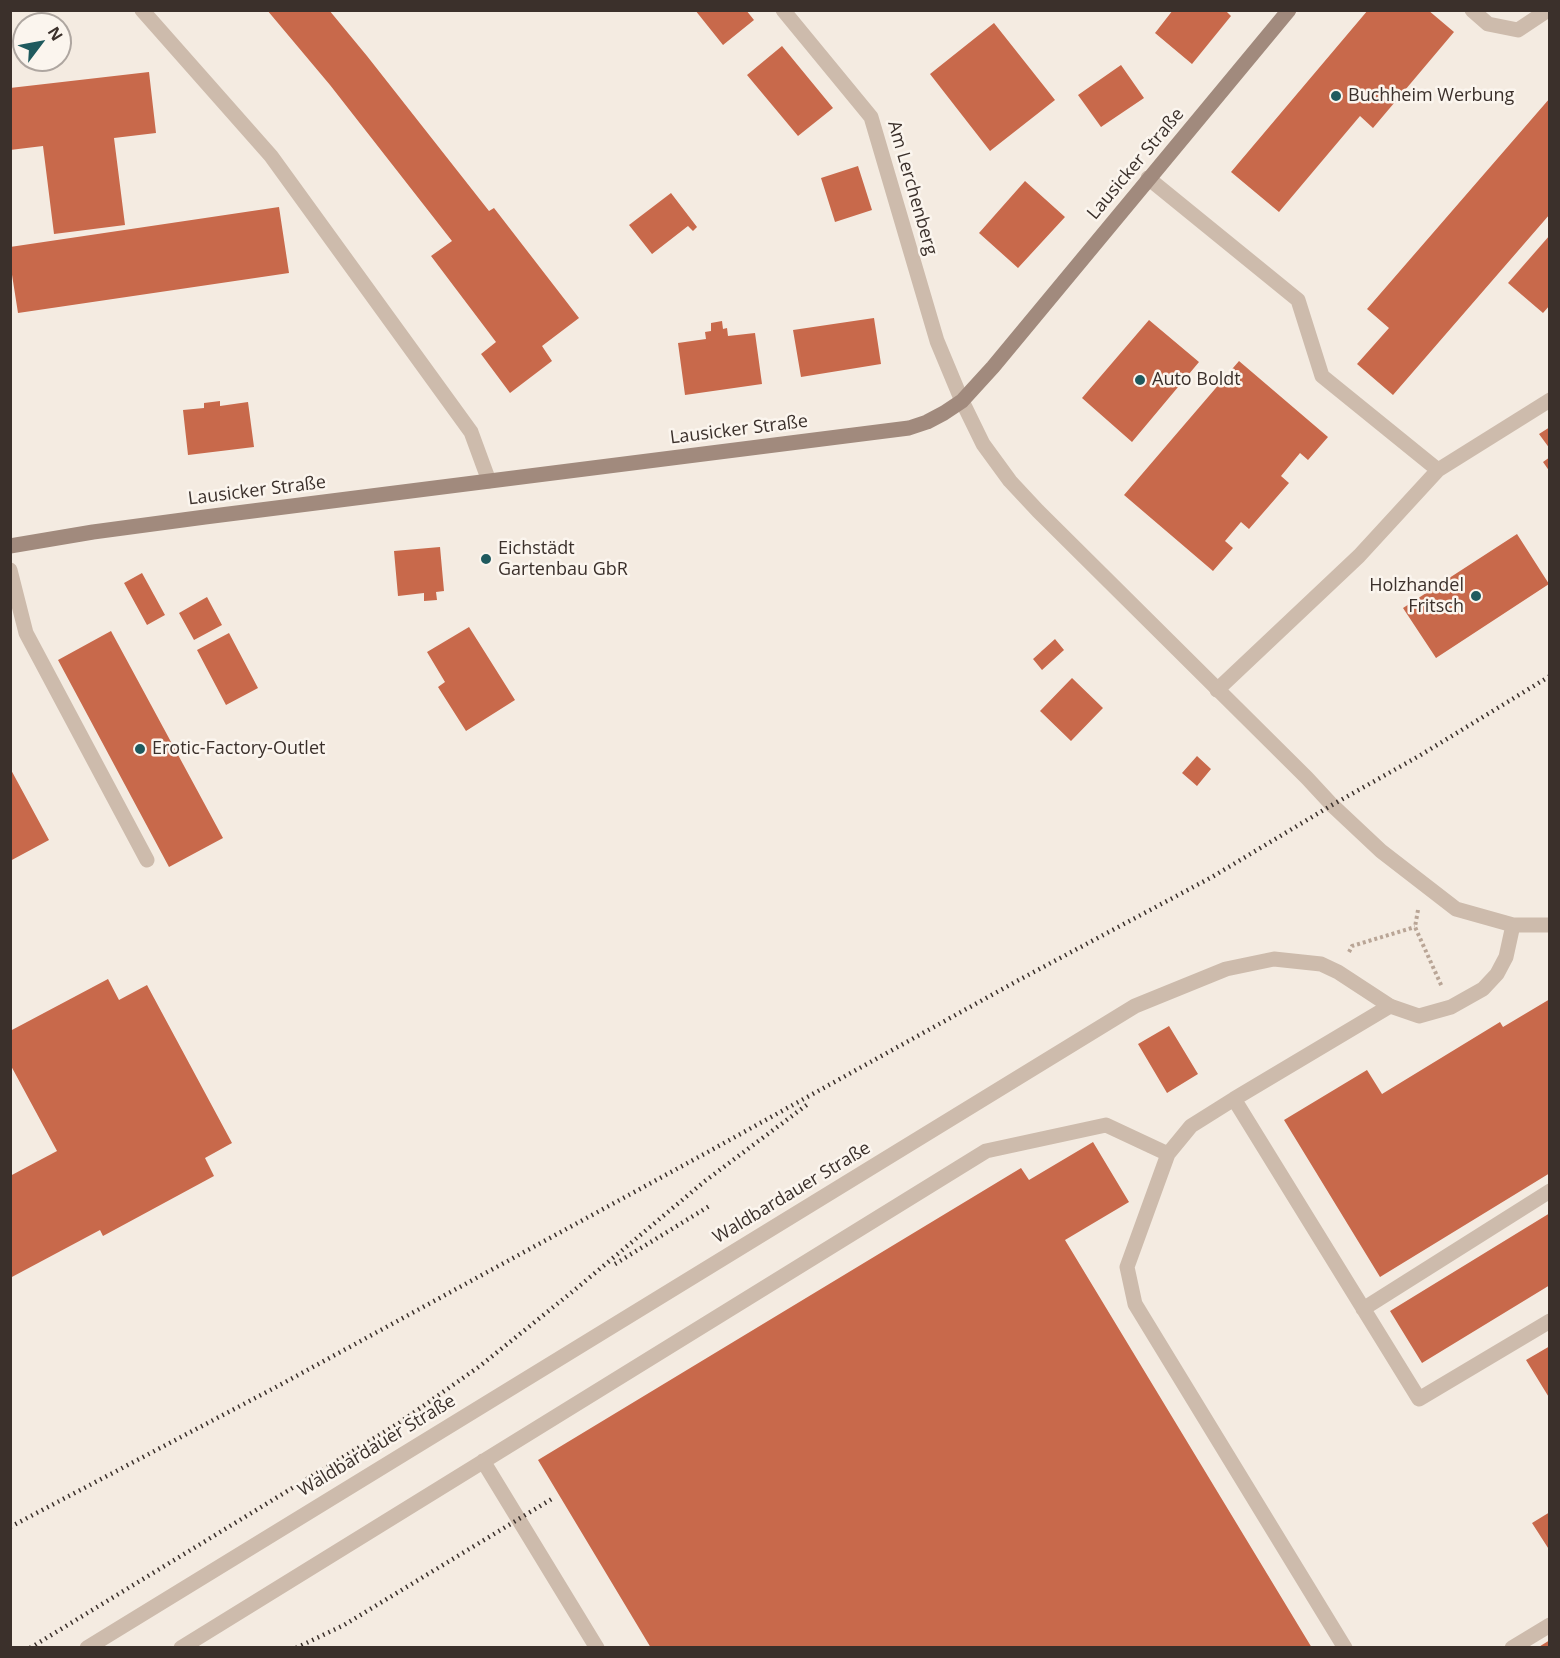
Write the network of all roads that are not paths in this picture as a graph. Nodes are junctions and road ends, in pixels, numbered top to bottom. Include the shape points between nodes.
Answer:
1 (142, 10) edge
2 (783, 10) edge
3 (1289, 10) edge
4 (1472, 10) edge
5 (1548, 10) edge
6 (1148, 178) junction
7 (962, 400) junction
8 (1550, 400) edge
9 (1438, 470) junction
10 (489, 481) junction
11 (10, 546) edge
12 (10, 570) edge
13 (1217, 690) junction
14 (147, 860) dead end
15 (1513, 925) junction
16 (1550, 925) edge
17 (1389, 1006) junction
18 (1234, 1099) junction
19 (1168, 1154) junction
20 (1550, 1191) edge
21 (1363, 1309) junction
22 (1550, 1320) edge
23 (483, 1461) junction
24 (1550, 1625) edge
25 (594, 1646) edge
26 (87, 1647) edge
27 (181, 1647) edge
28 (1345, 1647) edge
29 (1512, 1647) edge

1 - 10 street via 271,156 471,432
2 - 7 street, Am Lerchenberg via 871,117 937,341
3 - 6 main road, Lausicker Straße
4 - 5 street via 1488,24 1518,30
6 - 7 main road, Lausicker Straße
6 - 9 street via 1298,300 1322,376
7 - 10 main road, Lausicker Straße via 927,422 909,428
7 - 13 street, Am Lerchenberg via 983,444 1010,481
8 - 9 street
9 - 13 street via 1359,556
10 - 11 main road, Lausicker Straße via 104,530
12 - 14 street via 26,633
13 - 15 street, Am Lerchenberg via 1381,851 1456,909
15 - 16 street, Am Lerchenberg
15 - 17 street, Waldbardauer Straße via 1506,957 1483,989 1451,1007 1419,1016
17 - 18 street
17 - 26 street, Waldbardauer Straße via 1321,964 1274,959 1226,969 1135,1006
18 - 19 street via 1191,1126
18 - 21 street
19 - 23 street via 1106,1125 986,1151
19 - 28 street via 1127,1267 1135,1304
20 - 21 street
21 - 22 street via 1419,1399
23 - 25 street
23 - 27 street
24 - 29 street

